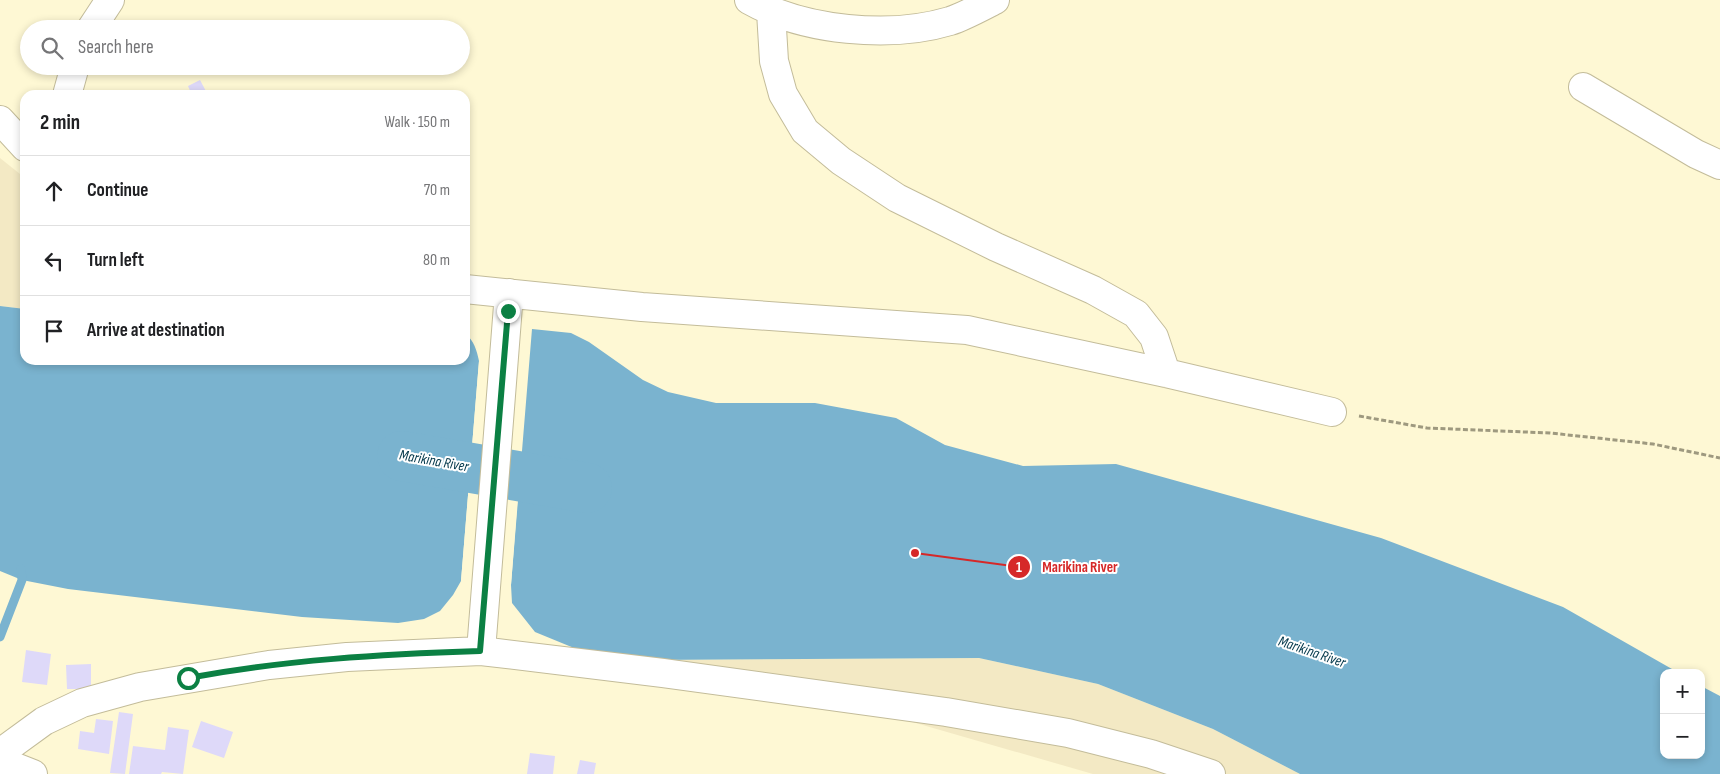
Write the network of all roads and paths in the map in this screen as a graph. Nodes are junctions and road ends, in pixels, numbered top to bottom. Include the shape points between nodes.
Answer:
1 (110, 0) edge
2 (995, 0) edge
3 (760, 6) edge
4 (97, 20) edge
5 (73, 75) edge
6 (1583, 87) dead end
7 (68, 90) edge
8 (0, 120) edge
9 (20, 142) edge
10 (1720, 165) edge
11 (470, 289) edge
12 (509, 293) junction
13 (1166, 373) junction
14 (1332, 412) joint
15 (1720, 458) edge
16 (480, 651) junction
17 (0, 752) edge
18 (0, 761) edge
19 (33, 774) edge
20 (1211, 774) edge

1 - 4 street
2 - 3 street via 950,21 896,31 825,26
3 - 13 street via 783,94 805,131 898,198 996,248 1093,290 1136,314 1154,337
5 - 7 street
6 - 10 street
8 - 9 street
11 - 12 street
12 - 13 street via 642,308 966,330
12 - 16 street
13 - 14 street
14 - 15 path via 1427,428 1550,433 1653,444
16 - 17 street via 269,665 140,687 75,706 44,721
16 - 20 street via 663,673 1068,732
18 - 19 street

